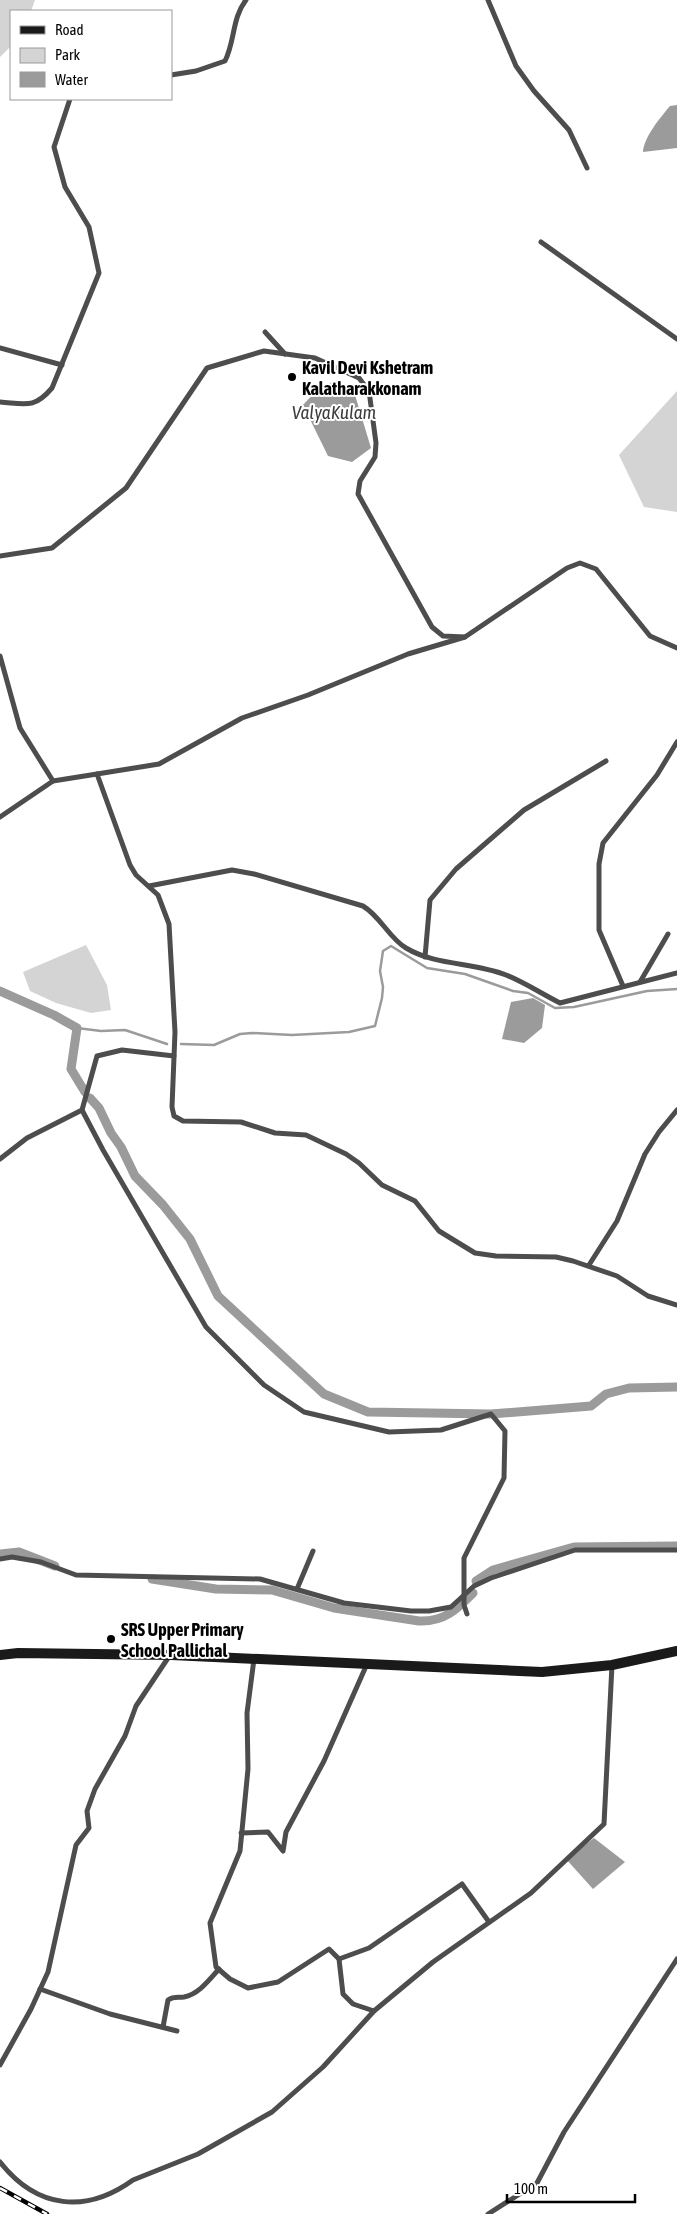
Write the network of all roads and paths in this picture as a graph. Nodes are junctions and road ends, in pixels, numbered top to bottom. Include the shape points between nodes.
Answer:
1 (246, 0) edge
2 (488, 0) edge
3 (172, 74) edge
4 (70, 100) edge
5 (586, 168) dead end
6 (541, 242) dead end
7 (265, 332) dead end
8 (677, 339) edge
9 (0, 348) edge
10 (286, 354) junction
11 (62, 365) junction
12 (0, 402) edge
13 (0, 556) edge
14 (465, 637) junction
15 (677, 648) edge
16 (0, 656) edge
17 (677, 742) edge
18 (606, 761) dead end
19 (97, 774) junction
20 (53, 781) junction
21 (0, 817) edge
22 (149, 886) junction
23 (668, 934) dead end
24 (425, 957) junction
25 (677, 973) edge
26 (640, 982) junction
27 (623, 986) junction
28 (174, 1056) junction
29 (82, 1110) junction
30 (677, 1110) edge
31 (0, 1159) edge
32 (589, 1265) junction
33 (677, 1305) edge
34 (677, 1550) edge
35 (313, 1551) dead end
36 (0, 1559) edge
37 (297, 1589) junction
38 (464, 1595) junction
39 (468, 1614) dead end
40 (677, 1651) edge
41 (0, 1655) edge
42 (171, 1655) junction
43 (254, 1659) junction
44 (367, 1664) junction
45 (612, 1665) junction
46 (241, 1833) junction
47 (490, 1922) junction
48 (339, 1959) junction
49 (677, 1959) edge
50 (219, 1969) junction
51 (40, 1989) junction
52 (374, 2011) junction
53 (163, 2027) junction
54 (177, 2030) dead end
55 (0, 2065) edge
56 (0, 2162) edge
57 (96, 2206) dead end
58 (66, 2208) dead end
59 (488, 2214) edge

1 - 3 street via 235,22 224,61 196,71
2 - 5 street via 516,66 569,130
4 - 11 street via 54,147 65,187 89,227 99,273
6 - 8 street
7 - 10 street
9 - 11 street
10 - 13 street via 264,351 207,368 126,488 52,548
10 - 14 street via 315,358 359,378 370,391 376,443 374,457 360,481 358,494 432,627 443,636
11 - 12 street via 45,397 33,404
14 - 15 street via 567,568 580,563 596,569 650,636
14 - 19 street via 408,654 242,718 159,764
16 - 20 street via 20,728
17 - 27 street via 657,775 603,843 599,864 599,930
18 - 24 street via 524,810 456,869 430,900
19 - 20 street
19 - 22 street via 130,865
20 - 21 street
22 - 24 street via 232,870 254,874 364,906 375,913 405,948
22 - 28 street via 163,903 169,924
23 - 26 street
24 - 27 street via 505,974 560,1003
25 - 26 street
26 - 27 street
28 - 29 street via 122,1050 97,1056
28 - 32 street via 172,1107 177,1119 241,1122 275,1133 306,1135 346,1154 382,1185 415,1201 439,1231 475,1253 556,1257
29 - 31 street via 27,1138
29 - 38 street via 206,1327 264,1385 304,1412 389,1432 442,1430 491,1414 505,1431 504,1478 464,1558
30 - 32 street via 645,1154 617,1221
32 - 33 street via 617,1276 648,1296
34 - 38 street via 575,1550 491,1578
35 - 37 street
36 - 37 street via 12,1557 41,1562 76,1575 260,1579
37 - 38 street via 344,1603 429,1612 451,1607
38 - 39 street
40 - 45 street
41 - 42 street
42 - 43 street
42 - 51 street via 136,1706 125,1736 95,1789 87,1811 89,1828 76,1845 53,1953
43 - 44 street
43 - 46 street via 247,1713 248,1769
44 - 45 street via 542,1672
44 - 46 street via 324,1761 286,1832 283,1851 268,1832
45 - 47 street via 604,1824 531,1892
46 - 50 street via 240,1852 210,1923 216,1967
47 - 48 street via 462,1884 369,1948
47 - 52 street via 433,1962
48 - 50 street via 329,1949 278,1982 248,1988
48 - 52 street via 343,1994 353,2004
49 - 59 street via 564,2132 537,2183
50 - 53 street via 197,1992 168,2000
51 - 53 street via 110,2014
51 - 55 street
52 - 57 street via 323,2067 272,2112 198,2154 133,2180
53 - 54 street
56 - 58 street via 14,2180 36,2197

